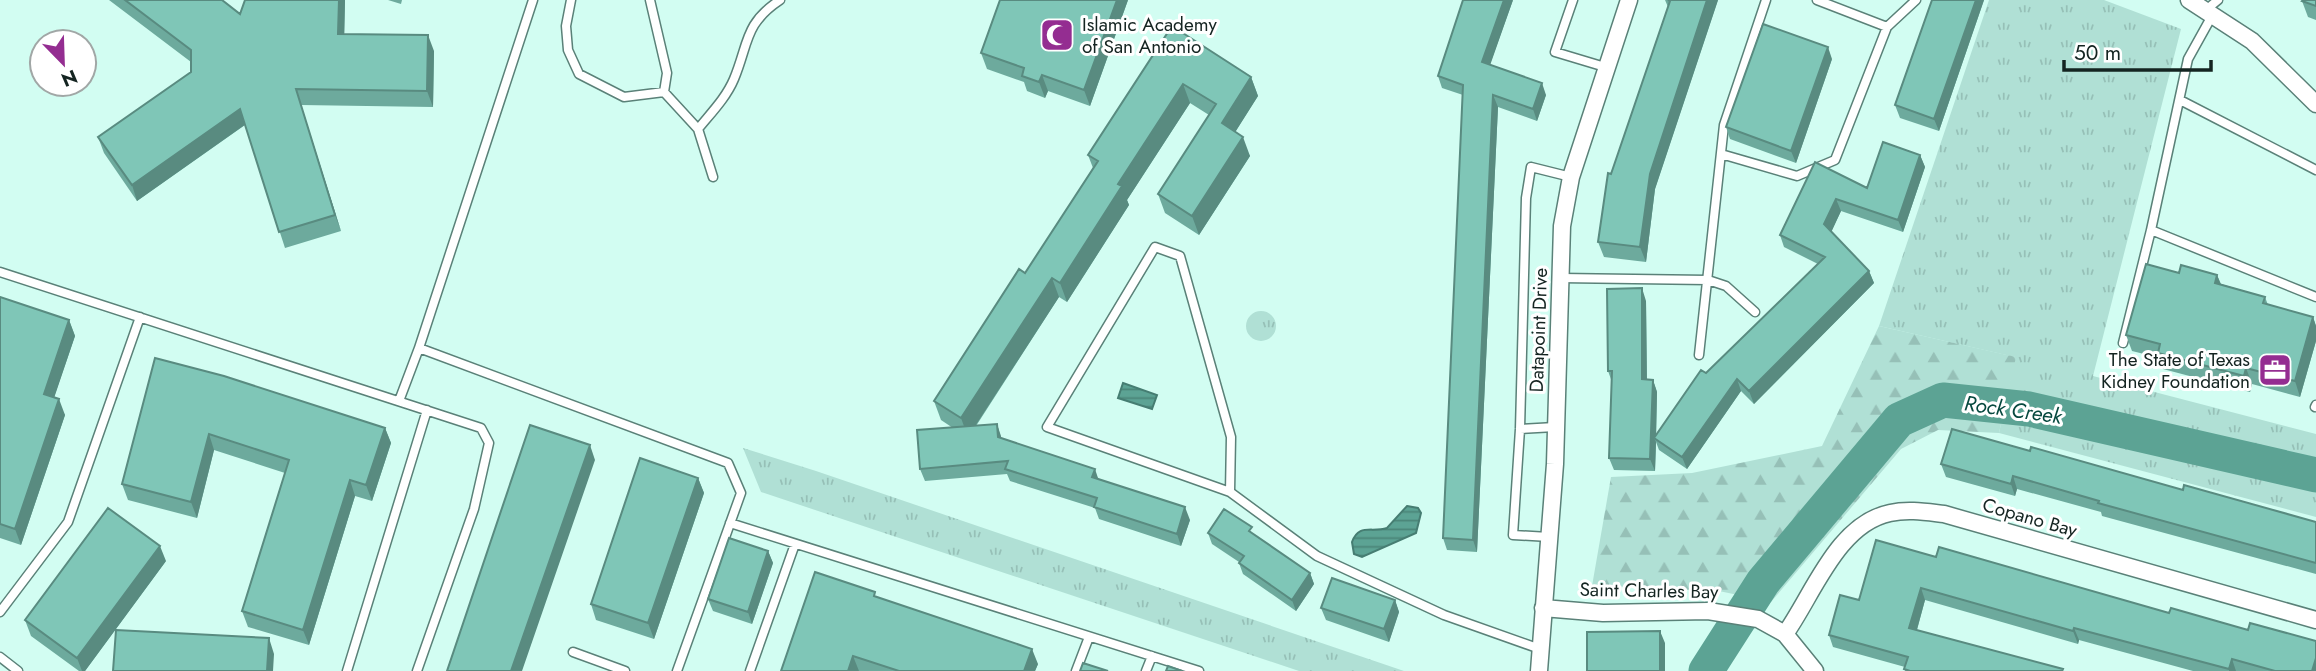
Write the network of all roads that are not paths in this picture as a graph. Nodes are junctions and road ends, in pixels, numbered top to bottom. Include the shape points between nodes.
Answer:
1 (533, 0) edge
2 (571, 0) edge
3 (650, 0) edge
4 (780, 0) edge
5 (1573, 0) edge
6 (1629, 0) edge
7 (1766, 0) edge
8 (1817, 0) edge
9 (1916, 0) edge
10 (2189, 0) edge
11 (2212, 8) edge
12 (1887, 27) junction
13 (1605, 66) junction
14 (664, 92) junction
15 (2180, 100) junction
16 (2316, 104) edge
17 (698, 129) junction
18 (1721, 154) junction
19 (2316, 170) edge
20 (713, 177) dead end
21 (1571, 177) junction
22 (2151, 230) junction
23 (0, 272) edge
24 (1560, 278) junction
25 (1708, 280) junction
26 (2316, 297) edge
27 (1755, 312) dead end
28 (139, 317) junction
29 (2123, 343) edge
30 (419, 348) junction
31 (1699, 355) dead end
32 (399, 401) junction
33 (427, 410) junction
34 (1555, 427) junction
35 (1520, 429) junction
36 (1230, 492) junction
37 (730, 523) junction
38 (1549, 537) junction
39 (796, 544) junction
40 (1543, 608) junction
41 (0, 612) edge
42 (2316, 620) edge
43 (1784, 634) junction
44 (1089, 637) junction
45 (1540, 649) junction
46 (573, 652) dead end
47 (1152, 656) junction
48 (0, 657) edge
49 (18, 671) edge
50 (347, 671) edge
51 (417, 671) edge
52 (625, 671) edge
53 (677, 671) edge
54 (750, 671) edge
55 (1076, 671) edge
56 (1146, 671) edge
57 (1199, 671) edge
58 (1539, 671) edge
59 (1815, 671) edge

1 - 30 lane
2 - 14 lane via 568,50 579,74 624,97
3 - 14 lane via 667,73
4 - 17 lane via 754,22 733,82
5 - 13 lane via 1555,52
6 - 13 street, Datapoint Drive
7 - 18 lane via 1724,125
8 - 12 lane
9 - 12 lane
10 - 11 street
11 - 15 lane via 2188,59
11 - 16 street
12 - 18 lane via 1835,160 1797,176
13 - 21 street, Datapoint Drive
14 - 17 lane
15 - 19 lane
15 - 22 lane
17 - 20 lane
18 - 25 lane
21 - 24 street, Datapoint Drive via 1562,226
21 - 35 lane via 1531,167 1528,179
22 - 26 lane
22 - 29 lane
23 - 28 lane
24 - 25 lane
24 - 34 street, Datapoint Drive
25 - 27 lane via 1726,286
25 - 31 lane
28 - 32 lane
28 - 41 lane via 68,522
30 - 32 lane
30 - 37 lane via 728,463 741,493
32 - 33 lane
33 - 50 lane
33 - 51 lane via 481,428 489,443 474,509
34 - 35 lane
34 - 38 street, Datapoint Drive
35 - 38 lane via 1513,535
36 - 36 lane via 1231,437 1180,256 1155,247 1046,427
36 - 45 lane via 1317,556 1444,615
37 - 39 lane
37 - 53 lane
38 - 40 street, Datapoint Drive
39 - 44 lane
39 - 54 lane
40 - 43 street, Saint Charles Bay via 1728,613 1758,619
40 - 45 street, Datapoint Drive
42 - 43 street, Copano Bay via 1944,514 1911,511 1879,516 1842,544
43 - 59 street, Saint Charles Bay
44 - 47 lane
44 - 55 lane
45 - 58 street, Datapoint Drive
46 - 52 lane
47 - 56 lane
47 - 57 lane
48 - 49 lane

